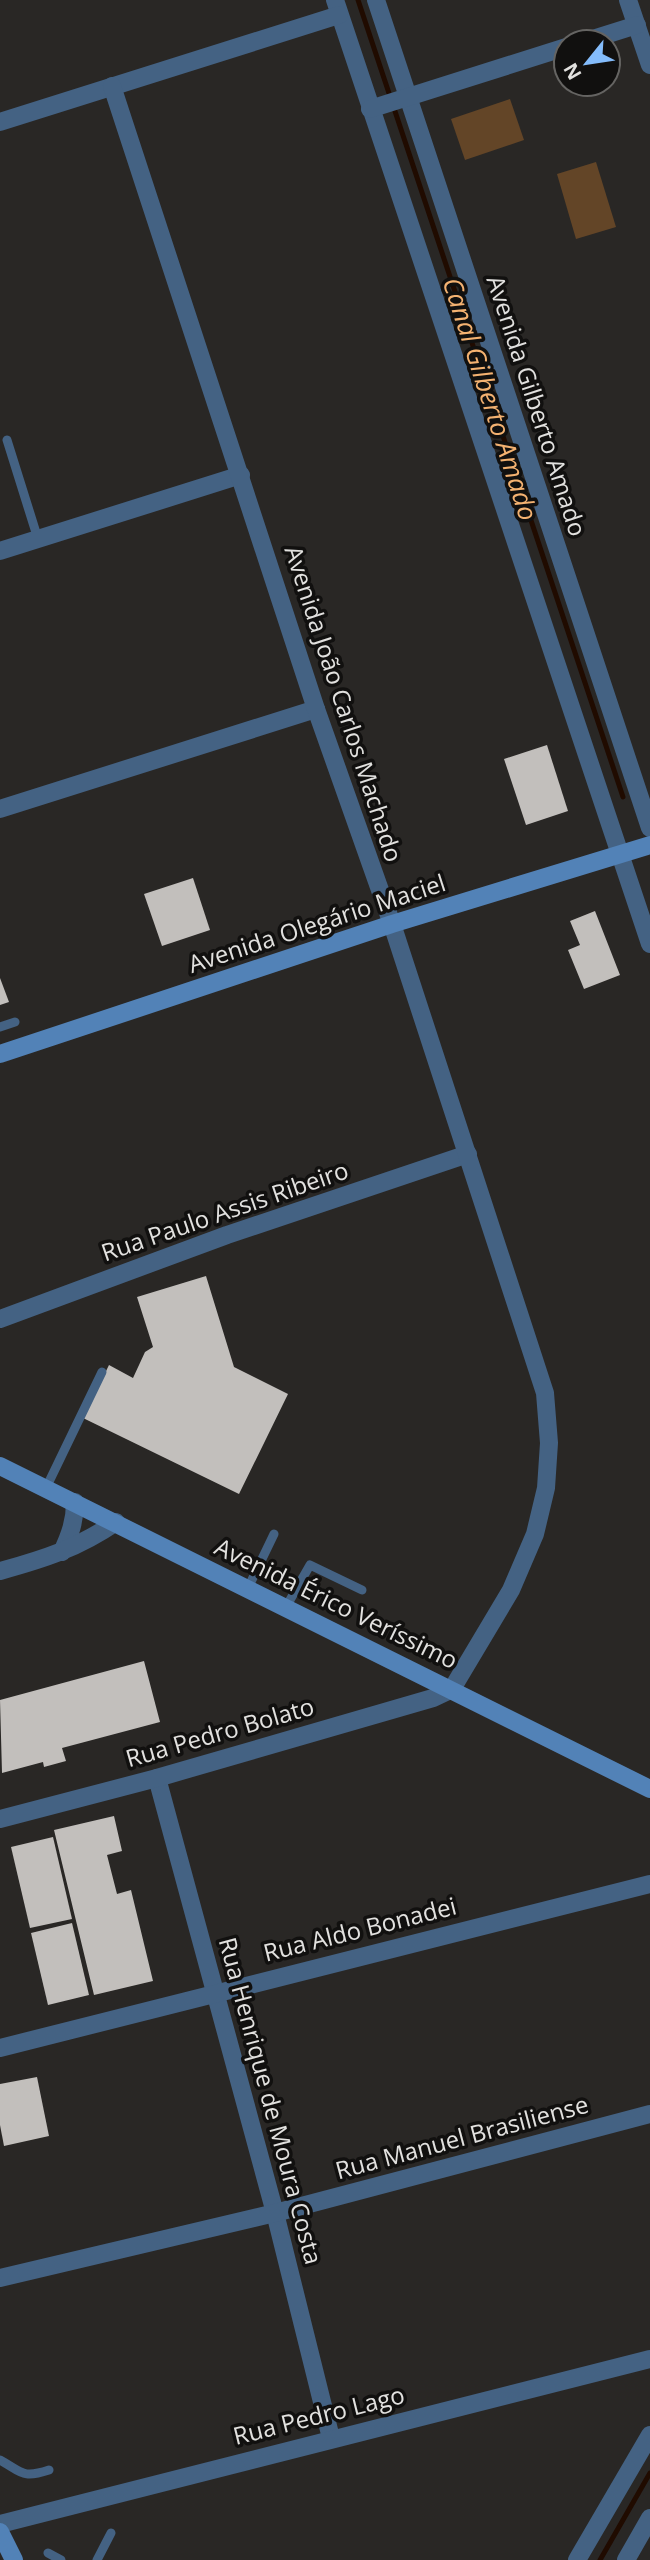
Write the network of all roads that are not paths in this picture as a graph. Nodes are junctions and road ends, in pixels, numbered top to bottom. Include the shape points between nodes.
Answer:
1 (376, 0) edge
2 (628, 0) edge
3 (337, 7) edge
4 (636, 25) junction
5 (622, 29) edge
6 (552, 51) edge
7 (650, 65) edge
8 (112, 86) junction
9 (389, 103) junction
10 (0, 122) edge
11 (7, 440) dead end
12 (241, 475) junction
13 (38, 539) junction
14 (0, 551) edge
15 (316, 709) junction
16 (0, 808) edge
17 (650, 828) edge
18 (650, 845) edge
19 (620, 855) junction
20 (392, 924) junction
21 (650, 944) edge
22 (15, 1022) dead end
23 (0, 1027) edge
24 (0, 1054) edge
25 (468, 1154) junction
26 (0, 1319) edge
27 (102, 1372) dead end
28 (0, 1466) edge
29 (46, 1489) junction
30 (75, 1502) junction
31 (116, 1522) junction
32 (274, 1534) dead end
33 (62, 1552) junction
34 (0, 1571) edge
35 (248, 1588) junction
36 (362, 1590) dead end
37 (286, 1607) junction
38 (452, 1689) junction
39 (157, 1778) junction
40 (650, 1789) edge
41 (0, 1819) edge
42 (650, 1884) edge
43 (216, 1991) junction
44 (0, 2048) edge
45 (650, 2114) edge
46 (275, 2213) junction
47 (0, 2278) edge
48 (650, 2359) edge
49 (650, 2435) edge
50 (331, 2438) junction
51 (0, 2460) edge
52 (50, 2470) dead end
53 (650, 2518) edge
54 (0, 2524) edge
55 (0, 2532) edge
56 (111, 2533) dead end
57 (643, 2545) edge
58 (48, 2553) dead end
59 (14, 2560) edge
60 (61, 2560) edge
61 (97, 2560) edge
62 (578, 2560) edge
63 (626, 2560) edge

1 - 9 street, Avenida Gilberto Amado
2 - 4 street
3 - 8 street
3 - 9 street, Avenida Gilberto Amado
4 - 5 street
4 - 7 street
6 - 9 street
8 - 10 street
8 - 12 street, Avenida João Carlos Machado
9 - 17 street, Avenida Gilberto Amado
9 - 19 street, Avenida Gilberto Amado
11 - 13 lane
12 - 13 street
12 - 15 street, Avenida João Carlos Machado
13 - 14 street
15 - 16 street
15 - 20 street, Avenida João Carlos Machado
18 - 19 main road, Avenida Olegário Maciel
19 - 20 main road, Avenida Olegário Maciel
19 - 21 street, Avenida Gilberto Amado
20 - 24 main road, Avenida Olegário Maciel
20 - 25 street, Avenida João Carlos Machado
22 - 23 lane
25 - 26 street, Rua Paulo Assis Ribeiro via 227,1235
25 - 38 street, Avenida João Carlos Machado via 545,1393 549,1443 546,1488 535,1534 511,1590
27 - 29 lane
28 - 29 main road, Avenida Érico Veríssimo
29 - 30 main road, Avenida Érico Veríssimo
30 - 31 main road, Avenida Érico Veríssimo
30 - 33 street via 73,1526
31 - 33 street
31 - 35 main road, Avenida Érico Veríssimo
32 - 35 lane
33 - 34 street
35 - 37 main road, Avenida Érico Veríssimo
36 - 37 lane via 310,1565
37 - 38 main road, Avenida Érico Veríssimo
38 - 39 street, Rua Pedro Bolato
38 - 40 main road, Avenida Érico Veríssimo
39 - 41 street, Rua Pedro Bolato
39 - 43 street, Rua Henrique de Moura Costa
42 - 43 street, Rua Aldo Bonadei
43 - 44 street, Rua Aldo Bonadei
43 - 46 street, Rua Henrique de Moura Costa
45 - 46 street, Rua Manuel Brasiliense
46 - 47 street, Rua Manuel Brasiliense
46 - 50 street, Rua Henrique de Moura Costa
48 - 50 street, Rua Pedro Lago
49 - 62 street
50 - 54 street, Rua Pedro Lago
51 - 52 lane via 25,2474
53 - 57 street
55 - 59 main road
56 - 61 lane
57 - 63 street
58 - 60 lane

